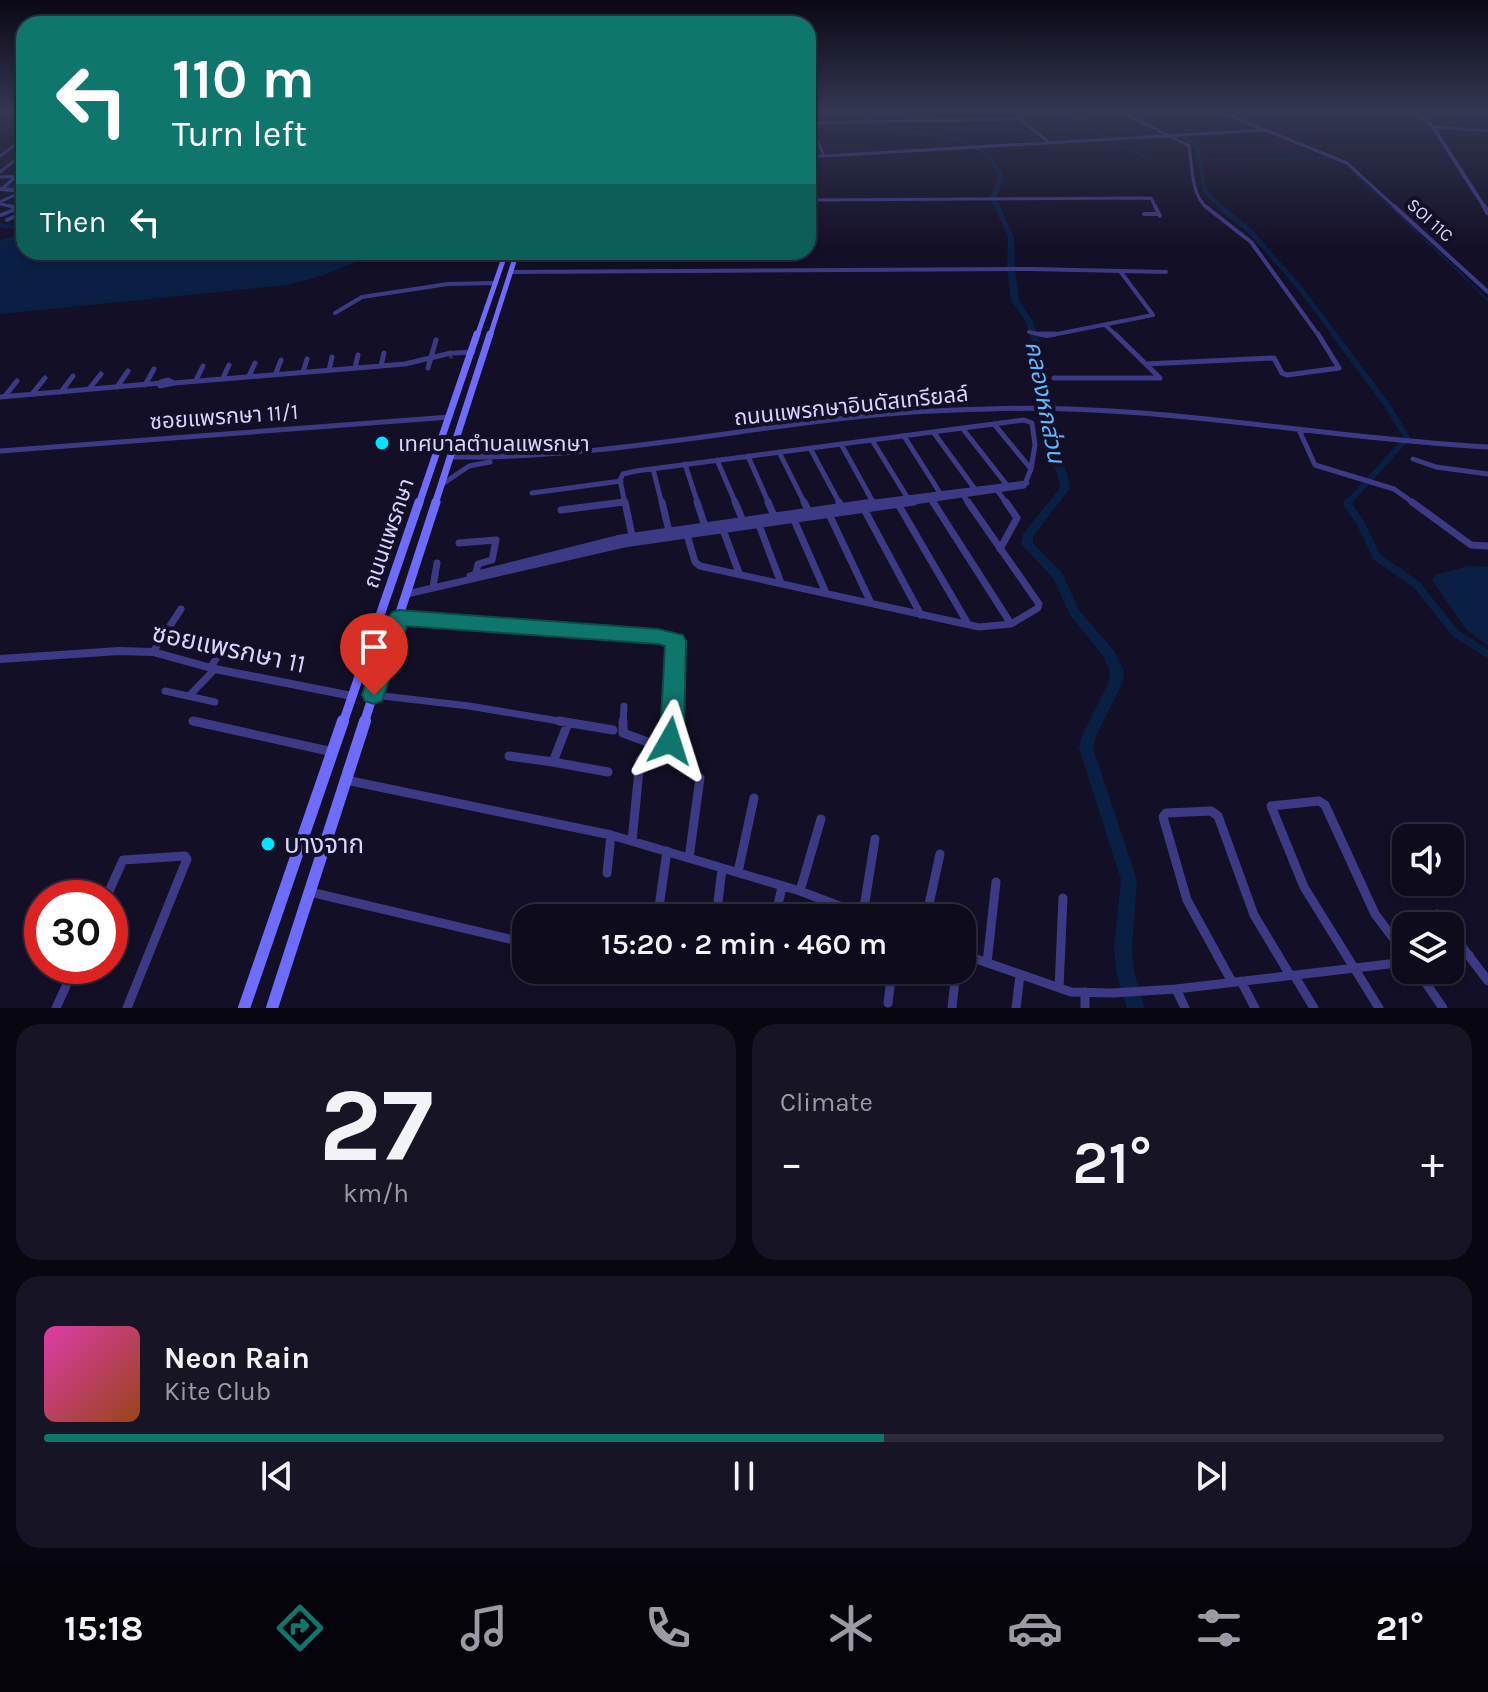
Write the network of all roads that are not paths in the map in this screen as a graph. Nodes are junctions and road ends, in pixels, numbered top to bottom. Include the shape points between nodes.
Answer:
1 (816, 156) edge
2 (824, 156) edge
3 (1192, 156) edge
4 (1330, 156) edge
5 (1452, 156) edge
6 (16, 160) edge
7 (0, 174) edge
8 (16, 176) joint
9 (2, 188) edge
10 (816, 200) edge
11 (16, 212) edge
12 (1488, 213) edge
13 (1144, 214) dead end
14 (7, 220) dead end
15 (503, 260) edge
16 (515, 260) edge
17 (1120, 271) junction
18 (511, 272) junction
19 (1166, 272) dead end
20 (496, 283) junction
21 (1488, 292) edge
22 (488, 306) junction
23 (501, 306) junction
24 (335, 313) dead end
25 (1105, 325) junction
26 (1029, 332) dead end
27 (436, 340) dead end
28 (408, 352) dead end
29 (384, 353) dead end
30 (472, 354) junction
31 (358, 355) dead end
32 (332, 357) dead end
33 (432, 357) junction
34 (307, 359) dead end
35 (281, 360) dead end
36 (255, 363) dead end
37 (405, 364) junction
38 (1146, 364) junction
39 (229, 365) dead end
40 (203, 366) dead end
41 (381, 366) junction
42 (355, 368) junction
43 (428, 368) dead end
44 (154, 369) dead end
45 (329, 370) junction
46 (128, 371) dead end
47 (303, 372) junction
48 (276, 373) junction
49 (101, 374) dead end
50 (73, 376) dead end
51 (249, 376) junction
52 (45, 378) dead end
53 (223, 378) junction
54 (1054, 378) dead end
55 (196, 380) junction
56 (17, 381) dead end
57 (145, 385) junction
58 (117, 387) junction
59 (89, 389) junction
60 (61, 392) junction
61 (32, 394) junction
62 (2, 396) edge
63 (450, 417) junction
64 (994, 424) junction
65 (963, 429) junction
66 (1299, 430) junction
67 (934, 433) junction
68 (904, 436) junction
69 (459, 437) junction
70 (872, 440) junction
71 (841, 444) junction
72 (1488, 447) edge
73 (810, 448) junction
74 (0, 451) edge
75 (779, 452) junction
76 (748, 456) junction
77 (452, 457) junction
78 (1413, 459) dead end
79 (506, 460) junction
80 (717, 460) junction
81 (685, 464) junction
82 (653, 469) junction
83 (1031, 469) junction
84 (1488, 474) edge
85 (621, 481) junction
86 (444, 483) junction
87 (1027, 483) junction
88 (1006, 484) junction
89 (974, 488) junction
90 (997, 490) junction
91 (532, 493) dead end
92 (940, 493) junction
93 (963, 495) junction
94 (907, 497) junction
95 (929, 497) junction
96 (624, 502) junction
97 (873, 502) junction
98 (898, 504) junction
99 (842, 507) junction
100 (864, 509) junction
101 (561, 510) dead end
102 (828, 511) junction
103 (809, 512) junction
104 (774, 516) junction
105 (794, 520) junction
106 (743, 521) junction
107 (759, 525) junction
108 (705, 526) junction
109 (722, 527) junction
110 (669, 531) junction
111 (687, 535) junction
112 (632, 539) junction
113 (459, 543) dead end
114 (1488, 546) edge
115 (1000, 549) junction
116 (560, 555) junction
117 (437, 563) dead end
118 (476, 573) junction
119 (739, 573) junction
120 (459, 580) junction
121 (781, 583) junction
122 (433, 587) junction
123 (826, 593) junction
124 (407, 594) junction
125 (871, 603) junction
126 (181, 609) dead end
127 (921, 615) junction
128 (399, 618) junction
129 (968, 624) junction
130 (1011, 624) junction
131 (189, 647) dead end
132 (222, 650) junction
133 (232, 651) dead end
134 (153, 652) junction
135 (0, 659) edge
136 (212, 668) junction
137 (165, 691) dead end
138 (374, 695) junction
139 (189, 696) junction
140 (352, 696) junction
141 (215, 702) dead end
142 (624, 706) dead end
143 (193, 721) dead end
144 (568, 723) junction
145 (613, 730) dead end
146 (333, 752) junction
147 (509, 756) dead end
148 (640, 760) dead end
149 (553, 762) junction
150 (608, 772) dead end
151 (700, 778) dead end
152 (346, 780) junction
153 (754, 798) dead end
154 (821, 819) dead end
155 (611, 835) junction
156 (875, 839) dead end
157 (632, 841) junction
158 (667, 851) junction
159 (940, 854) dead end
160 (689, 858) junction
161 (722, 869) junction
162 (738, 872) junction
163 (607, 873) dead end
164 (114, 880) edge
165 (996, 882) dead end
166 (782, 887) junction
167 (800, 891) junction
168 (310, 892) junction
169 (1063, 898) dead end
170 (659, 904) edge
171 (718, 904) edge
172 (778, 904) edge
173 (834, 904) edge
174 (868, 904) edge
175 (929, 904) edge
176 (1392, 936) edge
177 (512, 940) edge
178 (1464, 949) edge
179 (1469, 955) junction
180 (1464, 956) edge
181 (976, 959) edge
182 (987, 963) junction
183 (1392, 964) edge
184 (1353, 969) junction
185 (1020, 975) junction
186 (1292, 975) junction
187 (1488, 981) edge
188 (1236, 982) junction
189 (67, 984) edge
190 (890, 984) edge
191 (955, 984) edge
192 (1427, 984) edge
193 (1059, 988) junction
194 (1176, 989) junction
195 (1085, 992) junction
196 (888, 1003) dead end
197 (56, 1008) edge
198 (127, 1008) edge
199 (244, 1008) edge
200 (272, 1008) edge
201 (952, 1008) edge
202 (1016, 1008) edge
203 (1085, 1008) edge
204 (1185, 1008) edge
205 (1255, 1008) edge
206 (1314, 1008) edge
207 (1379, 1008) edge
208 (1443, 1008) edge

1 - 2 street
3 - 38 street via 1202,204 1251,242 1339,368 1287,375 1274,358
4 - 21 street, SOI 11C via 1347,163
5 - 12 street
6 - 7 street
7 - 8 street
8 - 9 street
10 - 13 street via 1151,198 1159,215
11 - 14 street
15 - 20 main road, ถนนแพรกษา
16 - 18 main road, ถนนแพรกษา
17 - 18 street
17 - 19 street
17 - 25 street via 1153,315
18 - 23 main road, ถนนแพรกษา
20 - 22 main road, ถนนแพรกษา
20 - 24 street via 445,284 367,296
22 - 23 main road
22 - 30 main road, ถนนแพรกษา
23 - 69 main road, ถนนแพรกษา
25 - 26 street via 1042,336
25 - 38 street
27 - 33 street
28 - 37 street
29 - 41 street
30 - 33 street
30 - 63 main road, ถนนแพรกษา
31 - 42 street
32 - 45 street
33 - 37 street
33 - 43 street
34 - 47 street
35 - 48 street
36 - 51 street
37 - 41 street
38 - 54 street via 1160,378
39 - 53 street
40 - 55 street
41 - 42 street
42 - 45 street
44 - 57 street
45 - 47 street
46 - 58 street
47 - 48 street
48 - 51 street
49 - 59 street
50 - 60 street
51 - 53 street
52 - 61 street
53 - 55 street
55 - 57 street via 166,387
56 - 62 street
57 - 58 street
58 - 59 street
59 - 60 street
60 - 61 street
61 - 62 street
63 - 74 street, ซอยแพรกษา 11/1
63 - 140 main road, ถนนแพรกษา
64 - 65 street
64 - 83 street
64 - 83 street via 1032,423
65 - 67 street
65 - 88 street
66 - 72 street, ถนนแพรกษาอินดัสเทรียลล์
66 - 79 street, ถนนแพรกษาอินดัสเทรียลล์ via 1113,410 879,415
66 - 114 street via 1315,465 1394,489 1471,545
67 - 68 street
67 - 89 street
68 - 70 street
68 - 92 street
69 - 77 main road, ถนนแพรกษา
69 - 79 street, ถนนแพรกษาอินดัสเทรียลล์ via 475,453
70 - 71 street
70 - 94 street
71 - 73 street
71 - 97 street
73 - 75 street
73 - 99 street
75 - 76 street
75 - 103 street
76 - 80 street
76 - 104 street
77 - 79 street, ถนนแพรกษาอินดัสเทรียลล์
77 - 86 main road, ถนนแพรกษา
78 - 84 street
79 - 86 street, ถนนแพรกษาอินดัสเทรียลล์ via 469,466
80 - 81 street
80 - 106 street
81 - 82 street
81 - 108 street
82 - 85 street via 623,474
82 - 110 street
83 - 87 street
85 - 91 street
85 - 96 street
86 - 124 main road, ถนนแพรกษา
87 - 88 street
87 - 90 street
88 - 89 street
89 - 92 street
90 - 93 street
90 - 115 street via 1017,518
92 - 95 street
93 - 95 street
93 - 115 street
94 - 95 street
94 - 97 street
95 - 98 street
95 - 130 street
96 - 101 street
96 - 112 street
97 - 99 street
98 - 100 street
98 - 129 street
99 - 102 street
100 - 102 street
100 - 127 street
102 - 103 street
102 - 105 street
102 - 125 street
103 - 104 street
104 - 106 street
105 - 107 street
105 - 123 street
106 - 109 street
107 - 109 street
107 - 121 street
108 - 109 street
108 - 110 street
109 - 111 street
109 - 119 street
110 - 112 street
111 - 112 street
111 - 119 street via 697,564
112 - 116 street
113 - 118 street via 496,540 492,560 478,564
115 - 130 street via 1039,604
116 - 118 street
116 - 120 street
117 - 122 street
118 - 120 street
119 - 121 street
120 - 122 street
121 - 123 street
122 - 124 street
123 - 125 street
124 - 128 main road, ถนนแพรกษา
125 - 127 street
126 - 134 street
127 - 129 street
128 - 138 main road, ถนนแพรกษา
128 - 142 street via 676,641 670,741 653,744 623,733
129 - 130 street
131 - 132 street
132 - 133 street
132 - 136 street
134 - 135 street, ซอยแพรกษา 11
134 - 136 street, ซอยแพรกษา 11
136 - 139 street
136 - 140 street, ซอยแพรกษา 11
137 - 139 street
138 - 144 street
138 - 152 main road, ถนนแพรกษา
139 - 141 street
140 - 146 main road, ถนนแพรกษา
143 - 146 street
144 - 145 street
144 - 149 street
146 - 199 main road, ถนนแพรกษา
147 - 149 street
148 - 157 street
149 - 150 street
151 - 160 street
152 - 155 street
152 - 168 main road, ถนนแพรกษา
153 - 162 street
154 - 167 street
155 - 157 street
155 - 163 street
156 - 174 street
157 - 158 street
158 - 160 street
158 - 170 street
159 - 175 street
160 - 161 street
161 - 162 street
161 - 171 street
162 - 166 street
164 - 198 street via 123,860 187,859
165 - 182 street
166 - 167 street
166 - 172 street
167 - 173 street
168 - 177 street
168 - 200 main road, ถนนแพรกษา
169 - 193 street
176 - 184 street via 1375,914 1325,805 1273,804 1299,881
178 - 179 street
179 - 180 street
179 - 187 street
181 - 182 street
182 - 185 street
183 - 184 street
184 - 186 street
184 - 207 street
185 - 193 street
185 - 202 street
186 - 188 street
186 - 188 street via 1254,915 1218,816 1211,811 1166,813 1187,900
186 - 206 street
188 - 194 street
188 - 205 street
189 - 197 street
190 - 196 street
191 - 201 street
192 - 208 street
193 - 195 street
194 - 195 street
194 - 204 street
195 - 203 street

